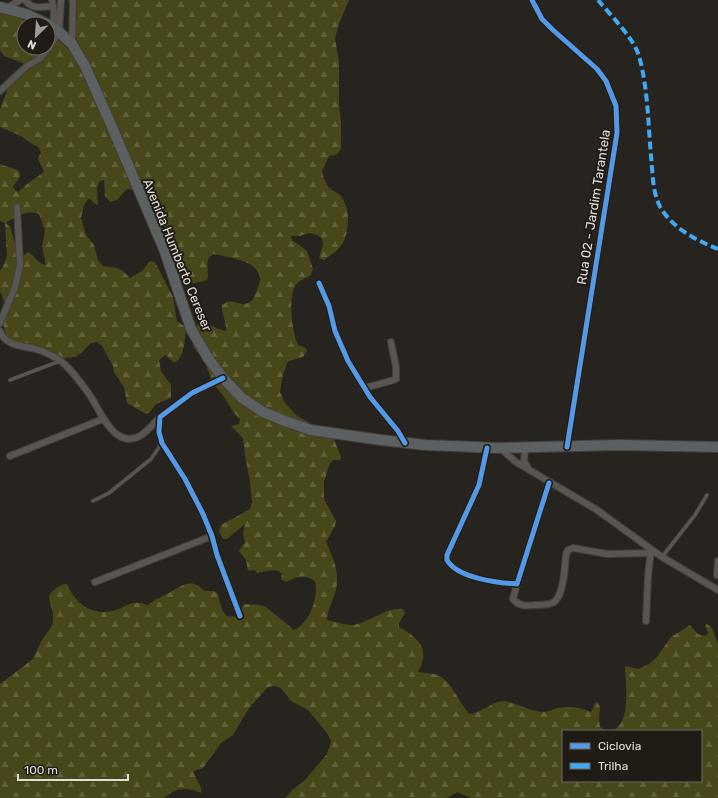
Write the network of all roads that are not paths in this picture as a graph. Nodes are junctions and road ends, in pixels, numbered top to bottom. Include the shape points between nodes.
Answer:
1 (20, 0) edge
2 (25, 0) edge
3 (61, 0) edge
4 (73, 0) edge
5 (532, 0) edge
6 (53, 3) edge
7 (4, 7) edge
8 (30, 16) edge
9 (52, 16) edge
10 (56, 16) edge
11 (56, 30) edge
12 (72, 44) junction
13 (42, 56) edge
14 (0, 91) edge
15 (17, 207) dead end
16 (319, 283) dead end
17 (0, 323) edge
18 (0, 331) edge
19 (391, 342) dead end
20 (60, 361) junction
21 (223, 378) junction
22 (10, 380) dead end
23 (364, 388) junction
24 (160, 417) junction
25 (103, 419) junction
26 (162, 443) junction
27 (405, 443) junction
28 (567, 446) junction
29 (718, 447) edge
30 (487, 448) junction
31 (500, 448) junction
32 (525, 448) junction
33 (10, 456) dead end
34 (528, 468) junction
35 (549, 483) junction
36 (707, 495) dead end
37 (93, 501) dead end
38 (212, 536) junction
39 (651, 551) junction
40 (662, 557) junction
41 (718, 561) edge
42 (718, 575) edge
43 (95, 582) dead end
44 (517, 584) junction
45 (710, 586) junction
46 (718, 590) edge
47 (240, 616) dead end
48 (646, 621) dead end

1 - 7 street
2 - 6 street via 30,6 35,7
3 - 10 street
4 - 12 street
5 - 28 street, Rua 02 - Jardim Tarantela via 542,19 597,69 606,81 616,106 617,132
6 - 9 street
7 - 8 main road, Avenida Humberto Cereser
11 - 12 main road, Avenida Humberto Cereser
12 - 21 main road, Avenida Humberto Cereser via 85,66 158,234 190,329
13 - 14 street
15 - 17 street via 20,265 15,287
16 - 23 street via 329,306 335,331
18 - 20 street via 8,342 49,353
19 - 23 street via 396,379
20 - 22 lane
20 - 25 street via 89,395
21 - 24 street via 192,393
21 - 27 main road, Avenida Humberto Cereser via 242,398 285,422 311,430
23 - 27 street
24 - 25 street via 141,436 135,438 118,435
24 - 26 street via 159,432
25 - 33 street
26 - 37 lane via 151,459 109,493
26 - 38 street via 185,479
27 - 30 main road, Avenida Humberto Cereser
28 - 29 main road, Avenida Humberto Cereser
28 - 32 main road, Avenida Humberto Cereser
30 - 31 main road, Avenida Humberto Cereser
30 - 44 street via 479,485 447,560 453,567 474,577
31 - 32 main road, Avenida Humberto Cereser
31 - 34 street
32 - 34 street via 524,461
34 - 35 street
35 - 39 street via 597,510
35 - 44 street
36 - 40 lane via 695,515
38 - 43 street
38 - 47 street via 216,554
39 - 40 street
39 - 44 street via 607,554 580,548 568,550 559,597 554,602 544,605 518,604 513,599
39 - 48 street
40 - 45 street
41 - 42 street
42 - 45 street
45 - 46 street

